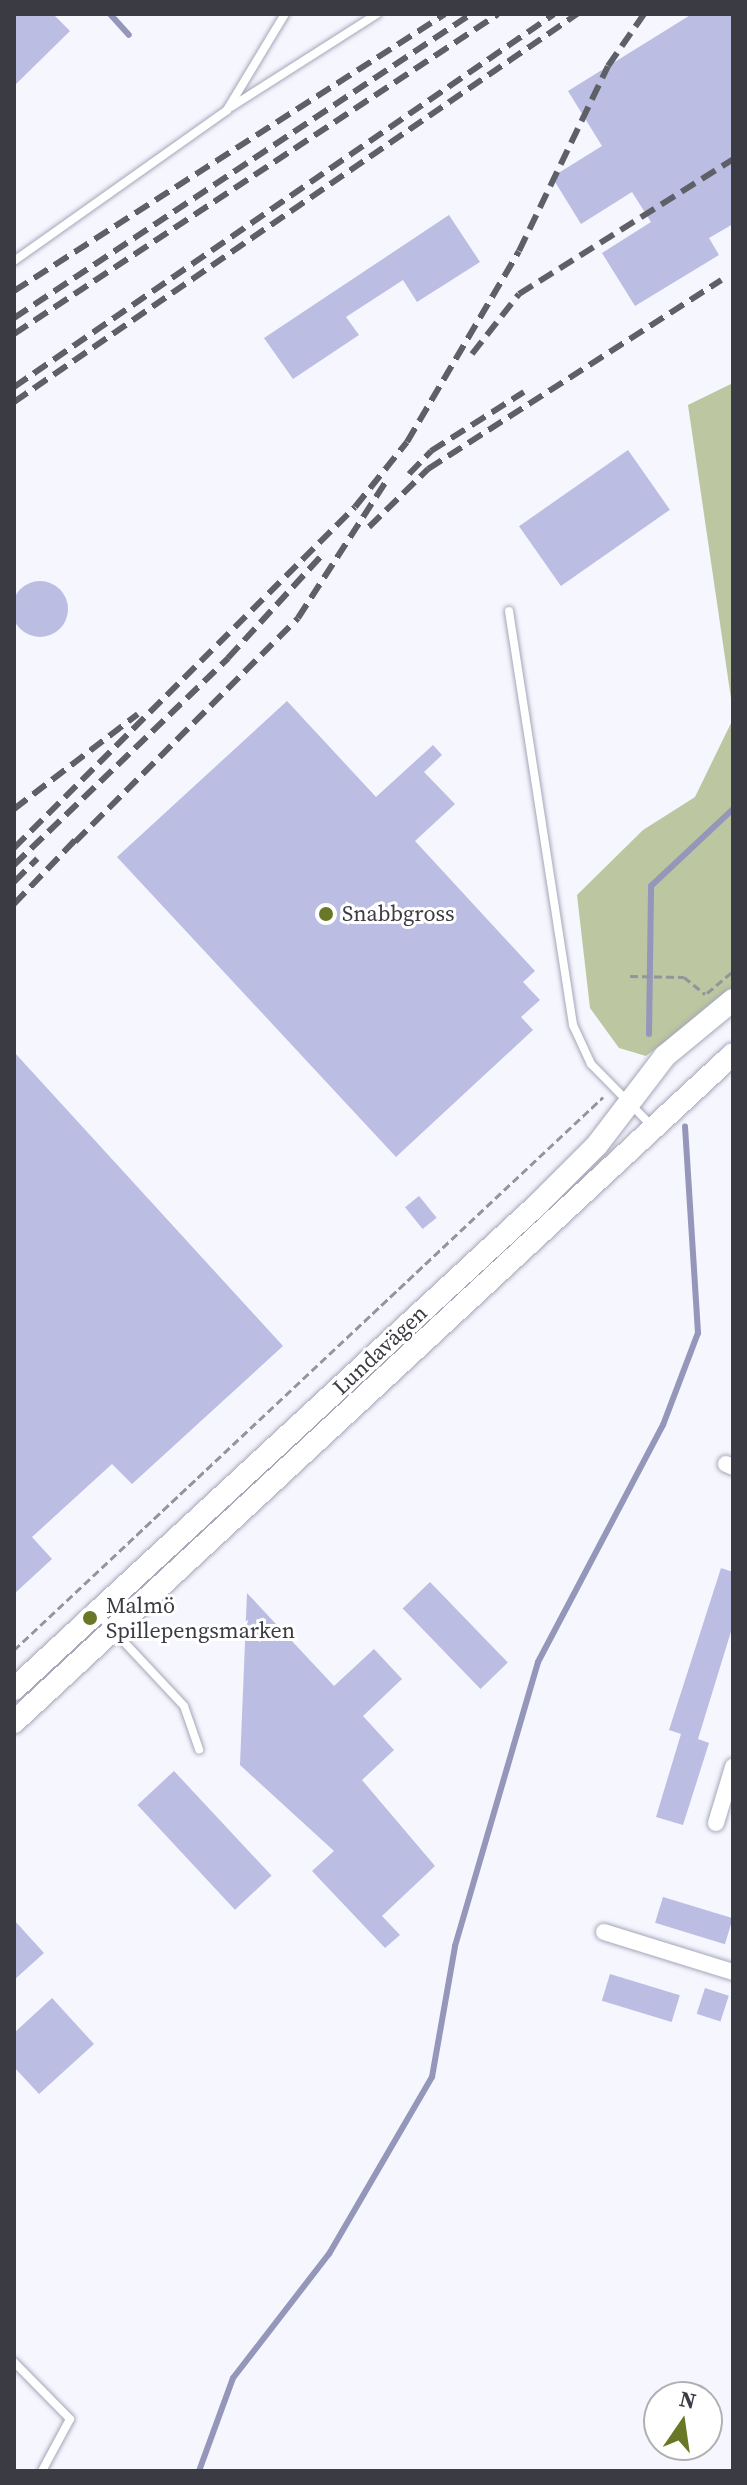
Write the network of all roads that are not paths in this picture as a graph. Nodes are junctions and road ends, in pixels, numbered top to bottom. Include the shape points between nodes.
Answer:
1 (285, 14) edge
2 (377, 14) edge
3 (227, 110) junction
4 (14, 261) edge
5 (509, 611) dead end
6 (733, 1000) edge
7 (733, 1054) edge
8 (627, 1105) junction
9 (654, 1128) junction
10 (96, 1612) junction
11 (114, 1631) junction
12 (14, 1689) edge
13 (14, 1722) edge
14 (199, 1749) dead end
15 (733, 1767) edge
16 (716, 1823) dead end
17 (604, 1932) dead end
18 (733, 1972) edge
19 (14, 2362) edge
20 (42, 2471) edge

1 - 3 lane
2 - 3 lane
3 - 4 lane
5 - 8 lane via 573,1025 611,1089
6 - 8 main road, Lundavägen via 665,1056
7 - 9 main road, Lundavägen
8 - 9 lane
8 - 10 main road, Lundavägen via 536,1206
9 - 11 main road, Lundavägen
10 - 11 lane
10 - 12 main road, Lundavägen
11 - 13 main road, Lundavägen
11 - 14 lane via 184,1706
15 - 16 street
17 - 18 street
19 - 20 lane via 70,2419

